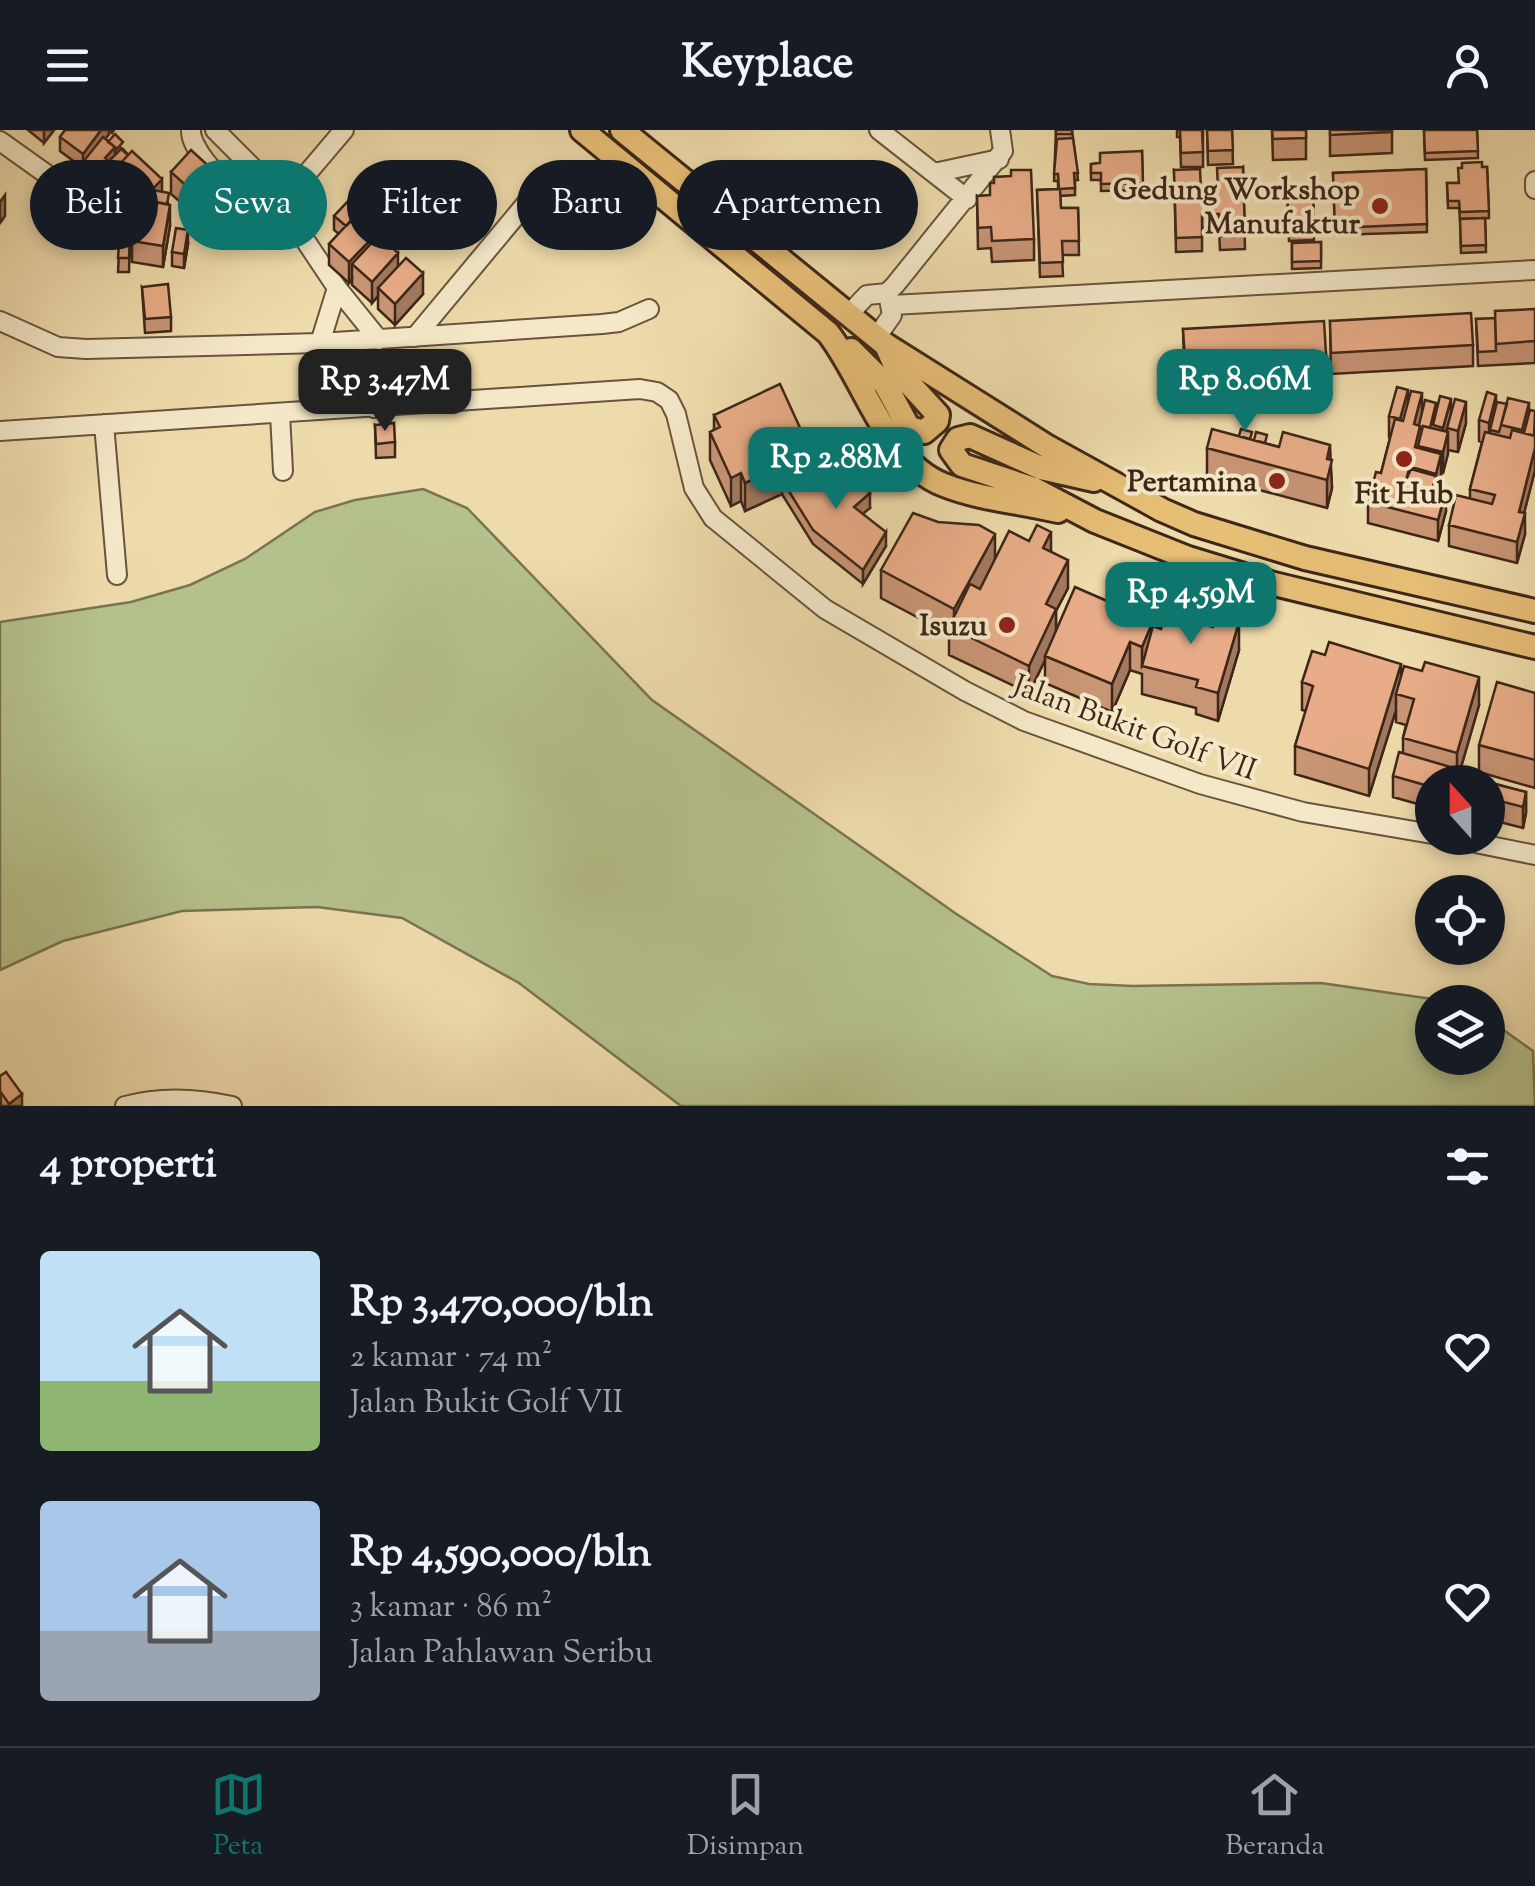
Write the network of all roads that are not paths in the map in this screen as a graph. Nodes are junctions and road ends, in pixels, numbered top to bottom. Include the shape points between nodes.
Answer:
1 (190, 130) edge
2 (215, 130) edge
3 (344, 130) edge
4 (582, 130) edge
5 (622, 130) edge
6 (880, 130) edge
7 (1000, 130) edge
8 (0, 141) edge
9 (1006, 154) junction
10 (207, 160) edge
11 (245, 160) edge
12 (319, 160) edge
13 (30, 162) edge
14 (934, 173) junction
15 (1535, 181) edge
16 (1535, 189) edge
17 (967, 199) junction
18 (517, 214) edge
19 (312, 250) edge
20 (1535, 270) edge
21 (337, 288) junction
22 (885, 297) junction
23 (650, 309) dead end
24 (848, 316) junction
25 (0, 321) edge
26 (828, 333) junction
27 (415, 337) junction
28 (380, 340) junction
29 (881, 341) junction
30 (320, 344) junction
31 (374, 408) junction
32 (280, 414) junction
33 (104, 424) junction
34 (0, 431) edge
35 (283, 471) dead end
36 (1116, 484) junction
37 (1095, 521) junction
38 (117, 574) dead end
39 (1535, 610) edge
40 (1535, 647) edge
41 (1415, 831) edge
42 (1505, 849) edge
43 (1535, 855) edge
44 (125, 1106) edge
45 (232, 1106) edge

1 - 10 street via 193,146
2 - 11 street
3 - 12 street
4 - 26 main road
5 - 24 main road
6 - 14 street
7 - 9 street
8 - 13 street
9 - 14 street
9 - 17 street
14 - 17 street
15 - 16 street
17 - 22 street
18 - 27 street
19 - 21 street
20 - 22 street
21 - 28 street
21 - 30 street
22 - 24 street via 866,295
22 - 29 street via 892,315
23 - 27 street via 619,322
24 - 29 main road
25 - 30 street via 58,347 86,350
26 - 29 main road via 876,372 909,428 924,432 938,415 897,370
26 - 37 main road via 891,440 922,474 971,493
27 - 28 street
28 - 30 street
29 - 36 main road
30 - 31 street
31 - 32 street, Jalan Bukit Golf VII
31 - 41 street, Jalan Bukit Golf VII via 656,392 676,414 694,488 713,518 824,608 965,691 1024,720 1200,784 1304,812
32 - 33 street, Jalan Bukit Golf VII
32 - 35 street
33 - 34 street, Jalan Bukit Golf VII
33 - 38 street
36 - 37 main road via 1041,468 970,436 954,444 953,456 962,465 1034,489
36 - 39 main road via 1194,524 1250,542
37 - 40 main road via 1270,583
42 - 43 street
44 - 45 street via 169,1099

